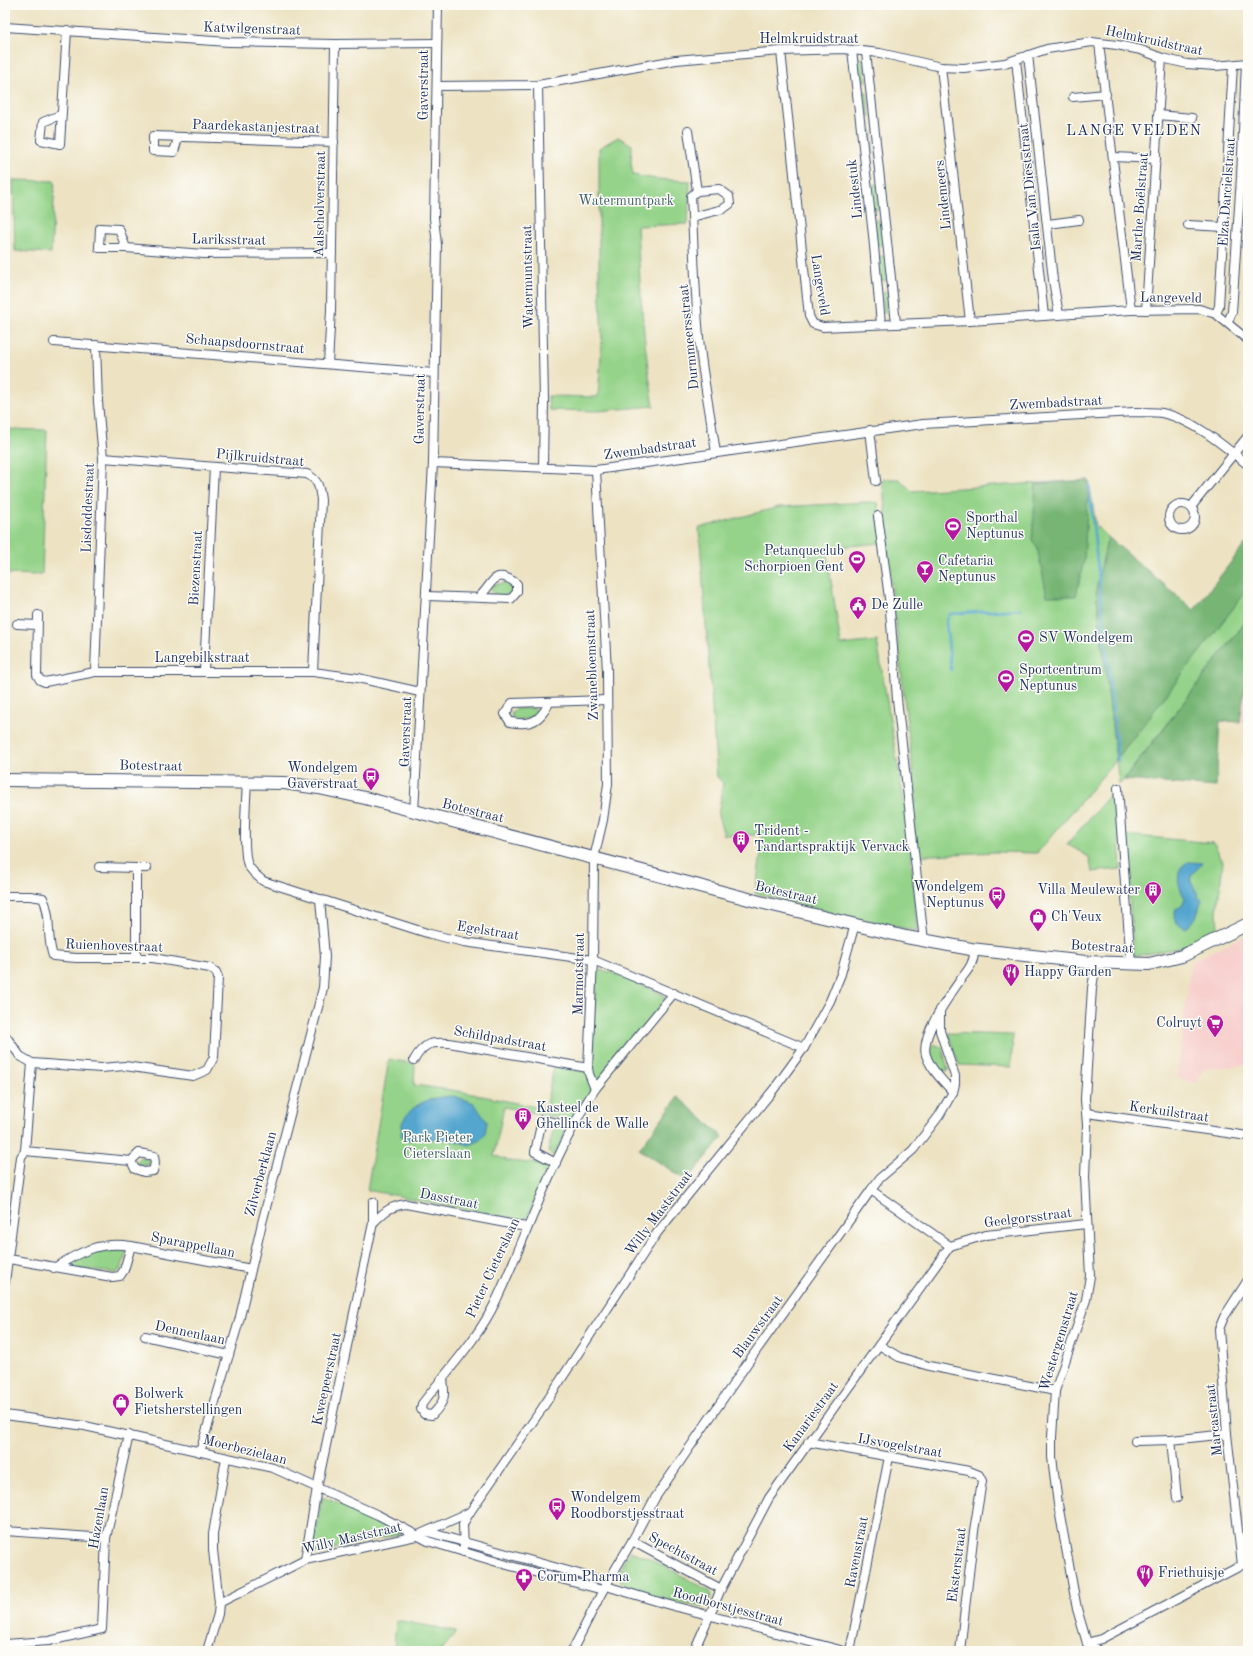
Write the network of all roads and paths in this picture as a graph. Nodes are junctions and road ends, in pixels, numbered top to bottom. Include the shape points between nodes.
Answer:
1 (438, 5) edge
2 (5, 27) edge
3 (66, 30) junction
4 (437, 43) junction
5 (1099, 43) junction
6 (335, 44) junction
7 (852, 50) junction
8 (781, 51) junction
9 (866, 52) junction
10 (1028, 55) junction
11 (1162, 58) junction
12 (1016, 60) junction
13 (1247, 63) edge
14 (1233, 65) junction
15 (941, 67) junction
16 (538, 85) junction
17 (437, 86) junction
18 (1106, 94) junction
19 (1073, 97) dead end
20 (60, 115) dead end
21 (1158, 116) junction
22 (1192, 118) dead end
23 (688, 131) dead end
24 (178, 138) dead end
25 (334, 142) junction
26 (1114, 157) junction
27 (1156, 158) junction
28 (1228, 165) junction
29 (1241, 177) junction
30 (697, 191) junction
31 (692, 217) junction
32 (1080, 220) dead end
33 (1048, 224) junction
34 (1188, 224) dead end
35 (1224, 227) junction
36 (126, 248) dead end
37 (332, 253) junction
38 (1131, 310) junction
39 (1146, 310) junction
40 (1216, 314) junction
41 (1060, 315) junction
42 (1044, 316) junction
43 (970, 321) junction
44 (1228, 322) junction
45 (896, 323) junction
46 (881, 324) junction
47 (1248, 340) edge
48 (54, 342) dead end
49 (96, 345) junction
50 (328, 364) junction
51 (434, 373) junction
52 (870, 430) junction
53 (1248, 436) edge
54 (716, 453) junction
55 (1233, 453) junction
56 (103, 458) junction
57 (433, 463) junction
58 (1248, 465) edge
59 (214, 467) junction
60 (543, 468) junction
61 (596, 470) junction
62 (876, 481) dead end
63 (1191, 507) dead end
64 (878, 516) dead end
65 (427, 596) junction
66 (479, 597) dead end
67 (38, 616) dead end
68 (16, 624) dead end
69 (37, 625) junction
70 (204, 670) junction
71 (95, 672) junction
72 (313, 672) junction
73 (420, 692) junction
74 (607, 700) junction
75 (549, 703) junction
76 (5, 780) edge
77 (247, 783) junction
78 (1118, 788) dead end
79 (414, 812) junction
80 (594, 858) junction
81 (99, 867) dead end
82 (136, 868) junction
83 (147, 868) dead end
84 (5, 896) edge
85 (320, 899) junction
86 (855, 924) junction
87 (1248, 924) edge
88 (924, 941) junction
89 (974, 950) junction
90 (136, 958) junction
91 (593, 960) junction
92 (1096, 963) junction
93 (1131, 964) junction
94 (674, 993) junction
95 (940, 1010) junction
96 (5, 1035) edge
97 (804, 1048) junction
98 (414, 1060) dead end
99 (32, 1063) junction
100 (588, 1068) junction
101 (595, 1089) junction
102 (953, 1092) junction
103 (1087, 1114) junction
104 (573, 1126) junction
105 (1248, 1136) edge
106 (26, 1151) junction
107 (131, 1161) dead end
108 (556, 1163) junction
109 (871, 1190) junction
110 (373, 1202) dead end
111 (373, 1223) junction
112 (1086, 1224) junction
113 (526, 1227) junction
114 (131, 1246) junction
115 (950, 1246) junction
116 (9, 1259) junction
117 (54, 1268) junction
118 (251, 1269) junction
119 (1248, 1280) edge
120 (5, 1282) edge
121 (145, 1336) dead end
122 (879, 1345) junction
123 (230, 1355) junction
124 (443, 1378) dead end
125 (1055, 1391) junction
126 (5, 1415) edge
127 (1227, 1434) junction
128 (129, 1436) junction
129 (1171, 1440) junction
130 (1135, 1441) dead end
131 (808, 1442) junction
132 (200, 1452) junction
133 (889, 1457) junction
134 (226, 1458) junction
135 (982, 1481) joint
136 (317, 1488) junction
137 (1177, 1498) dead end
138 (470, 1512) junction
139 (5, 1531) edge
140 (428, 1532) junction
141 (416, 1536) junction
142 (106, 1538) junction
143 (632, 1541) junction
144 (463, 1542) junction
145 (464, 1552) junction
146 (305, 1560) junction
147 (1245, 1564) edge
148 (605, 1586) junction
149 (721, 1589) junction
150 (219, 1603) junction
151 (711, 1615) junction
152 (5, 1644) edge
153 (1084, 1647) edge
154 (822, 1648) edge
155 (206, 1651) edge
156 (572, 1651) edge
157 (694, 1651) edge
158 (844, 1651) edge
159 (850, 1651) edge
160 (960, 1651) edge
161 (1099, 1651) edge

1 - 4 street, Gaverstraat
2 - 3 street, Katwilgenstraat
3 - 6 street, Katwilgenstraat via 229,42
3 - 20 street
4 - 6 street, Katwilgenstraat
4 - 17 street, Gaverstraat
5 - 10 street, Helmkruidstraat via 1069,44
5 - 11 street, Helmkruidstraat via 1141,50
5 - 18 street
6 - 25 street, Aalscholverstraat
7 - 8 street, Helmkruidstraat
7 - 9 street, Helmkruidstraat
7 - 46 street, Lindestuk
8 - 16 street, Helmkruidstraat via 676,60
8 - 46 street, Langeveld via 810,321 823,327
9 - 15 street, Helmkruidstraat
9 - 45 street, Lindestuk
10 - 12 street, Helmkruidstraat
10 - 33 street, Isala Van Dieststraat
11 - 14 street, Helmkruidstraat via 1187,64
11 - 21 street, Marthe Boëlstraat
12 - 15 street, Helmkruidstraat via 964,68
12 - 42 street, Isala Van Dieststraat
13 - 14 street, Helmkruidstraat
13 - 29 street, Elza Darcielstraat
14 - 28 street, Elza Darcielstraat
15 - 43 street, Lindemeers
16 - 17 street, Helmkruidstraat
16 - 60 street, Watermuntstraat
17 - 51 street, Gaverstraat
18 - 19 street
18 - 26 street
21 - 22 street
21 - 27 street, Marthe Boëlstraat
23 - 30 street
24 - 25 street, Paardekastanjestraat
25 - 37 street, Aalscholverstraat
26 - 27 street
26 - 38 street
27 - 39 street, Marthe Boëlstraat
28 - 29 street
28 - 35 street, Elza Darcielstraat
29 - 44 street, Elza Darcielstraat via 1232,312
30 - 31 street, Durmmeersstraat via 691,196
30 - 31 street via 719,189 729,196 730,204 723,209
31 - 54 street, Durmmeersstraat via 700,348
32 - 33 street
33 - 41 street, Isala Van Dieststraat
34 - 35 street
35 - 40 street, Elza Darcielstraat via 1219,306
36 - 37 street, Lariksstraat via 204,254
37 - 50 street, Aalscholverstraat
38 - 39 street, Langeveld
38 - 41 street, Langeveld
39 - 40 street, Langeveld via 1199,309
40 - 44 street, Langeveld
41 - 42 street, Langeveld
42 - 43 street, Langeveld
43 - 45 street, Langeveld
44 - 47 street, Langeveld
45 - 46 street, Langeveld
48 - 49 street, Schaapsdoornstraat
49 - 50 street, Schaapsdoornstraat
49 - 56 street, Lisdoddestraat
50 - 51 street, Schaapsdoornstraat
51 - 57 street, Gaverstraat
52 - 54 street, Zwembadstraat
52 - 55 street, Zwembadstraat via 923,424 1134,412 1161,413 1195,427
52 - 62 street
53 - 55 street
54 - 61 street, Zwembadstraat
55 - 58 street, Zwembadstraat
55 - 63 street
56 - 59 street, Pijlkruidstraat
56 - 71 street, Lisdoddestraat
57 - 60 street, Zwembadstraat
57 - 65 street, Gaverstraat
59 - 70 street, Biezenstraat
59 - 72 street, Pijlkruidstraat via 307,474 316,479 321,500
60 - 61 street, Zwembadstraat
61 - 74 street, Zwanebloemstraat
64 - 88 street via 889,598 897,699
65 - 66 street
65 - 73 street, Gaverstraat
67 - 69 street, Langebilkstraat
68 - 69 street
69 - 71 street, Langebilkstraat via 37,675 40,680 45,682
70 - 71 street, Langebilkstraat
70 - 72 street, Langebilkstraat
72 - 73 street, Langebilkstraat via 358,678
73 - 79 street, Gaverstraat
74 - 75 street
74 - 80 street, Zwanebloemstraat via 608,784
75 - 75 street via 512,703 506,714 510,722 534,722 543,714
76 - 77 street, Botestraat
77 - 79 street, Botestraat via 284,783 319,788
77 - 85 street, Egelstraat via 245,836 248,863 254,874 263,881
78 - 93 street
79 - 80 street, Botestraat
80 - 86 street, Botestraat
80 - 91 street, Marmotstraat
81 - 82 street
82 - 83 street
82 - 90 street
84 - 90 street, Ruienhovestraat via 43,898 47,906 49,945 53,956
85 - 91 street, Egelstraat via 430,934 464,942
85 - 118 street, Zilverberklaan via 325,957 322,988
86 - 88 street, Botestraat
86 - 97 street, Willy Maststraat via 841,974 830,1001
87 - 93 street, Botestraat via 1182,956 1149,964
88 - 89 street, Botestraat
89 - 92 street, Botestraat
89 - 95 street via 971,966
90 - 99 street, Ruienhovestraat via 153,958 201,966 216,972 218,982 214,1057 207,1070 193,1076 125,1066 101,1068
91 - 94 street, Egelstraat
91 - 100 street, Marmotstraat
92 - 93 street, Botestraat
92 - 103 street, Westergemstraat via 1085,1098
94 - 97 street, Egelstraat
94 - 101 street, Pieter Cieterslaan
95 - 102 street, Blauwstraat via 940,1031 955,1076
95 - 102 street via 926,1043 925,1052 932,1066
96 - 99 street via 20,1056
97 - 138 street, Willy Maststraat via 774,1089 657,1233 542,1410
98 - 100 street, Schildpadstraat via 421,1048 434,1042
99 - 106 street
100 - 101 street, Marmotstraat
101 - 104 street, Pieter Cieterslaan
102 - 109 street, Blauwstraat via 939,1116 913,1150 880,1178
103 - 105 street, Kerkuilstraat
103 - 112 street, Westergemstraat
104 - 108 street, Pieter Cieterslaan
104 - 108 street via 542,1120 535,1152
106 - 107 street
106 - 116 street via 21,1158
108 - 113 street, Pieter Cieterslaan
109 - 115 street
109 - 143 street, Blauwstraat via 655,1498
110 - 111 street, Kweepeerstraat
111 - 113 street, Dasstraat via 386,1209 406,1204
111 - 136 street, Kweepeerstraat
112 - 115 street, Geelgorsstraat via 986,1235
112 - 125 street, Westergemstraat via 1090,1276 1086,1300
113 - 124 street, Pieter Cieterslaan via 494,1304 476,1334
114 - 117 street, Sparappellaan via 113,1244 92,1247
114 - 117 street, Sparappellaan via 120,1276
114 - 118 street, Sparappellaan
115 - 122 street, Kanariestraat
116 - 117 street, Sparappellaan
116 - 120 street
118 - 123 street, Zilverberklaan
119 - 127 street, Marcastraat via 1219,1329
121 - 123 street, Dennenlaan
122 - 125 street via 899,1357 929,1366
122 - 131 street, Kanariestraat
123 - 132 street, Zilverberklaan
125 - 153 street, Westergemstraat via 1052,1457
126 - 128 street, Moerbezielaan via 85,1426
127 - 129 street
127 - 147 street, Marcastraat
128 - 132 street, Moerbezielaan
128 - 142 street, Hazenlaan
129 - 130 street
129 - 137 street
131 - 133 street, IJsvogelstraat
131 - 149 street, Kanariestraat via 769,1498
132 - 134 street, Moerbezielaan
133 - 135 street, IJsvogelstraat via 969,1471 979,1475
133 - 159 street, Ravenstraat
134 - 136 street, Moerbezielaan via 273,1468
134 - 150 street via 213,1534
135 - 160 street, Eksterstraat
136 - 141 street, Moerbezielaan via 392,1522
136 - 146 street, Kweepeerstraat
138 - 140 street, Willy Maststraat
138 - 144 street, Willy Maststraat via 463,1524
139 - 142 street
140 - 141 street, Willy Maststraat
140 - 144 street, Roodborstjesstraat
141 - 145 street, Moerbezielaan
141 - 146 street, Willy Maststraat
142 - 152 street, Hazenlaan via 102,1629 49,1641
143 - 148 street, Blauwstraat
143 - 149 street, Spechtstraat
144 - 145 street, Willy Maststraat
144 - 148 street, Roodborstjesstraat
145 - 148 street, Roodborstjesstraat via 507,1565
146 - 150 street, Willy Maststraat
147 - 153 street
148 - 151 street, Roodborstjesstraat
148 - 156 street, Blauwstraat
149 - 151 street, Kanariestraat
150 - 155 street
151 - 154 street, Roodborstjesstraat
151 - 157 street, Kanariestraat
153 - 161 street
154 - 158 street, Roodborstjesstraat

